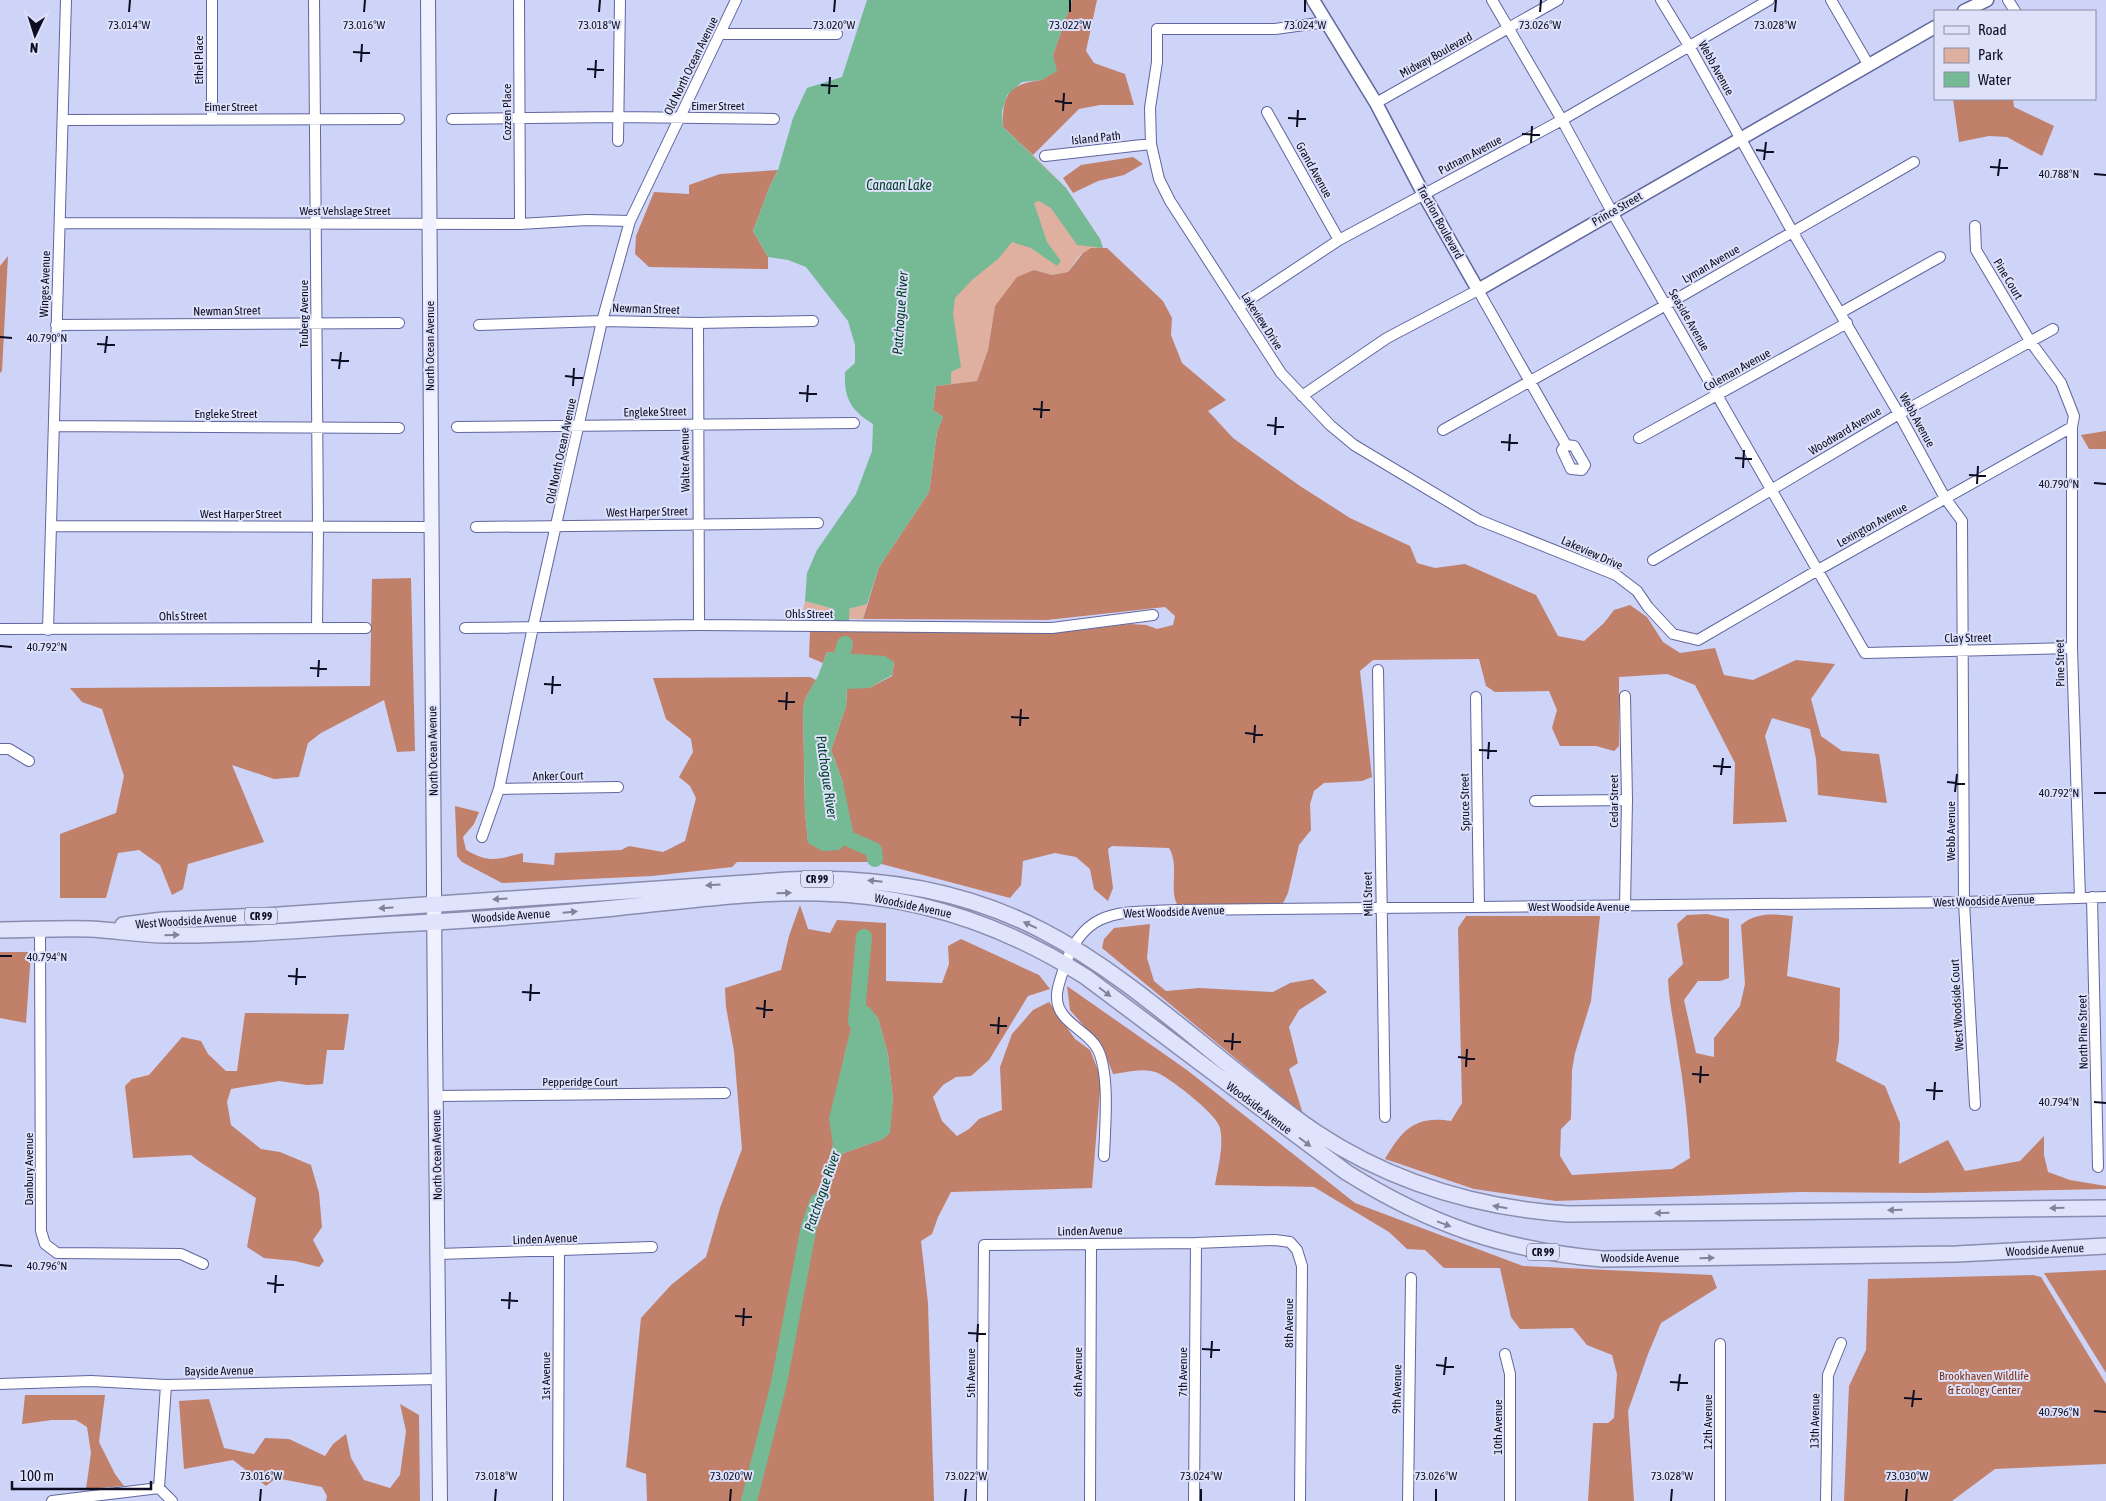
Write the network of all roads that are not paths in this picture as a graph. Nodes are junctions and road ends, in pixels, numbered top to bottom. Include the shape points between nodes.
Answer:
1 (66, 0) edge
2 (212, 0) edge
3 (314, 0) edge
4 (428, 0) edge
5 (518, 0) edge
6 (620, 0) edge
7 (736, 0) edge
8 (1313, 0) edge
9 (1492, 0) edge
10 (1558, 0) edge
11 (1661, 0) edge
12 (1769, 0) edge
13 (1831, 0) edge
14 (1987, 0) edge
15 (1966, 10) edge
16 (1326, 22) junction
17 (1934, 28) edge
18 (1508, 29) junction
19 (721, 34) junction
20 (837, 34) dead end
21 (1689, 46) junction
22 (1868, 64) junction
23 (1376, 103) junction
24 (1267, 112) dead end
25 (618, 117) junction
26 (519, 118) junction
27 (679, 118) junction
28 (774, 119) dead end
29 (63, 120) junction
30 (212, 120) junction
31 (316, 120) junction
32 (399, 120) dead end
33 (452, 120) dead end
34 (1562, 120) junction
35 (1741, 138) junction
36 (618, 141) dead end
37 (1151, 144) junction
38 (1045, 156) dead end
39 (1914, 162) dead end
40 (1424, 195) junction
41 (1612, 212) junction
42 (630, 221) junction
43 (60, 223) junction
44 (316, 223) junction
45 (430, 224) junction
46 (520, 224) junction
47 (1975, 226) dead end
48 (1792, 231) junction
49 (1339, 240) junction
50 (1940, 257) dead end
51 (1478, 290) junction
52 (1666, 305) junction
53 (1238, 306) junction
54 (1840, 313) junction
55 (602, 320) junction
56 (813, 321) dead end
57 (317, 322) junction
58 (399, 323) dead end
59 (1847, 323) junction
60 (698, 324) junction
61 (56, 325) junction
62 (478, 325) dead end
63 (2053, 329) dead end
64 (2030, 342) junction
65 (1529, 381) junction
66 (1719, 395) junction
67 (1302, 396) junction
68 (1899, 414) junction
69 (854, 423) dead end
70 (697, 424) junction
71 (54, 426) junction
72 (579, 426) junction
73 (317, 427) junction
74 (457, 427) dead end
75 (2072, 427) junction
76 (399, 428) dead end
77 (1443, 430) dead end
78 (1639, 438) dead end
79 (1566, 445) dead end
80 (1771, 489) junction
81 (1946, 498) junction
82 (699, 523) junction
83 (818, 523) dead end
84 (557, 525) junction
85 (52, 526) junction
86 (318, 527) junction
87 (431, 527) junction
88 (476, 527) dead end
89 (1653, 560) dead end
90 (1818, 570) junction
91 (1153, 615) dead end
92 (699, 626) junction
93 (317, 627) junction
94 (533, 627) junction
95 (366, 628) dead end
96 (465, 628) dead end
97 (0, 629) edge
98 (48, 630) junction
99 (1673, 634) joint
100 (2072, 648) junction
101 (1963, 651) junction
102 (1865, 653) joint
103 (1378, 670) dead end
104 (1625, 696) dead end
105 (1476, 697) dead end
106 (0, 749) edge
107 (29, 761) dead end
108 (618, 787) dead end
109 (499, 789) junction
110 (1627, 800) junction
111 (1535, 801) dead end
112 (482, 837) dead end
113 (2092, 897) junction
114 (2106, 897) edge
115 (2080, 898) junction
116 (1964, 902) junction
117 (434, 904) junction
118 (1479, 906) junction
119 (1625, 907) junction
120 (1380, 909) junction
121 (434, 922) junction
122 (88, 929) junction
123 (0, 930) edge
124 (40, 930) junction
125 (1069, 956) junction
126 (725, 1093) dead end
127 (436, 1096) junction
128 (1975, 1105) dead end
129 (1385, 1117) dead end
130 (1104, 1156) dead end
131 (2098, 1167) dead end
132 (2106, 1208) edge
133 (1196, 1243) junction
134 (1091, 1244) junction
135 (984, 1245) joint
136 (2106, 1246) edge
137 (652, 1247) dead end
138 (559, 1251) junction
139 (438, 1254) junction
140 (203, 1264) dead end
141 (1411, 1278) dead end
142 (1720, 1344) dead end
143 (1840, 1344) dead end
144 (1505, 1354) dead end
145 (439, 1379) junction
146 (0, 1384) edge
147 (166, 1384) junction
148 (159, 1488) junction
149 (52, 1501) edge
150 (172, 1501) edge
151 (440, 1501) edge
152 (558, 1501) edge
153 (982, 1501) edge
154 (1090, 1501) edge
155 (1194, 1501) edge
156 (1300, 1501) edge
157 (1408, 1501) edge
158 (1510, 1501) edge
159 (1720, 1501) edge
160 (1826, 1501) edge

1 - 29 street, Winges Avenue
2 - 30 street, Ethel Place
3 - 31 street, Truberg Avenue
4 - 45 main road, North Ocean Avenue
5 - 26 street, Cozzen Place
6 - 25 street
7 - 19 street, Old North Ocean Avenue
8 - 16 street, Traction Boulevard
9 - 18 street, Seaside Avenue
10 - 18 street, Midway Boulevard
11 - 21 street, Webb Avenue
12 - 21 street, Putnam Avenue
13 - 22 street
14 - 15 street
16 - 23 street, Traction Boulevard
16 - 37 street, Lakeview Drive via 1276,29 1157,29 1157,62 1150,108
17 - 22 street, Prince Street
18 - 23 street, Midway Boulevard
18 - 34 street, Seaside Avenue
19 - 20 street
19 - 27 street, Old North Ocean Avenue
21 - 34 street, Putnam Avenue
21 - 35 street, Webb Avenue
22 - 35 street, Prince Street
23 - 40 street, Traction Boulevard
24 - 49 street, Grand Avenue
25 - 26 street, Eimer Street
25 - 27 street, Eimer Street
25 - 36 street
26 - 33 street, Eimer Street
26 - 46 street, Cozzen Place
27 - 28 street, Eimer Street
27 - 42 street, Old North Ocean Avenue
29 - 30 street, Eimer Street
29 - 43 street, Winges Avenue
30 - 31 street, Eimer Street
31 - 32 street, Eimer Street
31 - 44 street, Truberg Avenue
34 - 40 street, Putnam Avenue
34 - 41 street, Seaside Avenue
35 - 41 street, Prince Street
35 - 48 street, Webb Avenue
37 - 38 street, Island Path
37 - 53 street, Lakeview Drive via 1159,179 1170,201
39 - 48 street, Lyman Avenue
40 - 49 street, Putnam Avenue
40 - 51 street, Traction Boulevard
41 - 51 street, Prince Street
41 - 52 street, Seaside Avenue
42 - 46 street, West Vehslage Street
42 - 55 street, Old North Ocean Avenue
43 - 44 street, West Vehslage Street
43 - 61 street, Winges Avenue
44 - 45 street, West Vehslage Street
44 - 57 street, Truberg Avenue
45 - 46 street, West Vehslage Street
45 - 87 main road, North Ocean Avenue
47 - 64 street, Pine Court via 1976,250
48 - 52 street, Lyman Avenue
48 - 54 street, Webb Avenue
49 - 53 street, Putnam Avenue
50 - 54 street
51 - 65 street, Traction Boulevard
51 - 67 street, Prince Street via 1387,338
52 - 65 street, Lyman Avenue
52 - 66 street, Seaside Avenue
53 - 67 street, Lakeview Drive via 1281,373
54 - 59 street, Webb Avenue
55 - 60 street, Newman Street
55 - 62 street, Newman Street
55 - 72 street, Old North Ocean Avenue
56 - 60 street, Newman Street
57 - 58 street, Newman Street
57 - 61 street, Newman Street
57 - 73 street, Truberg Avenue
59 - 66 street, Coleman Avenue
59 - 68 street, Webb Avenue
60 - 70 street, Walter Avenue
61 - 71 street, Winges Avenue
63 - 64 street, Woodward Avenue
64 - 68 street, Woodward Avenue
64 - 75 street via 2061,383 2074,416
65 - 77 street, Lyman Avenue
65 - 79 street, Traction Boulevard
66 - 78 street, Coleman Avenue
66 - 80 street, Seaside Avenue
67 - 99 street, Lakeview Drive via 1354,445 1480,520 1616,575 1637,591
68 - 80 street, Woodward Avenue
68 - 81 street, Webb Avenue
69 - 70 street, Engleke Street
70 - 72 street, Engleke Street
70 - 82 street, Walter Avenue
71 - 73 street, Engleke Street
71 - 85 street, Winges Avenue
72 - 74 street, Engleke Street
72 - 84 street, Old North Ocean Avenue
73 - 76 street, Engleke Street
73 - 86 street, Truberg Avenue
75 - 81 street, Lexington Avenue
75 - 100 street, Pine Street
80 - 89 street, Woodward Avenue
80 - 90 street, Seaside Avenue
81 - 90 street, Lexington Avenue
81 - 101 street, Webb Avenue via 1962,521
82 - 83 street, West Harper Street
82 - 84 street, West Harper Street
82 - 92 street, Walter Avenue
84 - 88 street, West Harper Street
84 - 94 street, Old North Ocean Avenue
85 - 86 street, West Harper Street
85 - 98 street, Winges Avenue
86 - 87 street, West Harper Street
86 - 93 street, Truberg Avenue
87 - 117 main road, North Ocean Avenue
90 - 99 street, Lexington Avenue via 1698,640
90 - 102 street, Seaside Avenue
91 - 92 street, Ohls Street via 1052,628
92 - 94 street, Ohls Street
93 - 95 street, Ohls Street
93 - 98 street, Ohls Street
94 - 96 street, Ohls Street
94 - 109 street, Old North Ocean Avenue
97 - 98 street, Ohls Street
100 - 101 street, Clay Street
100 - 115 street, Pine Street
101 - 102 street, Clay Street
101 - 116 street, Webb Avenue
103 - 120 street, Mill Street
104 - 110 street, Cedar Street
105 - 118 street, Spruce Street
106 - 107 street via 9,749
108 - 109 street, Anker Court
109 - 112 street, Old North Ocean Avenue
110 - 111 street
110 - 119 street, Cedar Street
113 - 114 street, West Woodside Avenue
113 - 115 street, West Woodside Avenue
113 - 131 street, North Pine Street
115 - 116 street, West Woodside Avenue
116 - 119 street, West Woodside Avenue
116 - 128 street, West Woodside Court
117 - 121 main road, North Ocean Avenue
117 -> 122 main road, West Woodside Avenue / CR 99 via 164,920
125 -> 117 main road, Woodside Avenue / CR 99 via 1022,921 975,903 908,886 858,880 788,880
118 - 119 street, West Woodside Avenue
118 - 120 street, West Woodside Avenue
120 - 125 street, West Woodside Avenue via 1119,913 1095,923 1083,933
120 - 129 street, Mill Street
122 -> 121 main road, West Woodside Avenue / CR 99 via 164,935
121 -> 125 main road, Woodside Avenue / CR 99 via 760,894 853,894 902,902 968,919
121 - 127 main road, North Ocean Avenue
122 - 124 main road, West Woodside Avenue / CR 99
123 - 124 main road, West Woodside Avenue / CR 99
124 - 140 street, Danbury Avenue via 41,1231 45,1244 57,1253 181,1254
125 - 130 street via 1057,992 1059,1006 1098,1049 1106,1083
132 -> 125 main road, Woodside Avenue / CR 99 via 1568,1214 1535,1212 1468,1200 1405,1180 1323,1137 1139,995
125 -> 136 main road, Woodside Avenue / CR 99 via 1086,978 1346,1172 1428,1217 1500,1243 1602,1259 1957,1254
126 - 127 street, Pepperidge Court
127 - 139 main road, North Ocean Avenue
133 - 134 street, Linden Avenue
133 - 155 street, 7th Avenue
133 - 156 street, 8th Avenue via 1275,1240 1290,1242 1297,1250 1302,1266
134 - 135 street, Linden Avenue
134 - 154 street, 6th Avenue
135 - 153 street, 5th Avenue
137 - 138 street, Linden Avenue
138 - 139 street, Linden Avenue
138 - 152 street, 1st Avenue
139 - 145 main road, North Ocean Avenue
141 - 157 street, 9th Avenue
142 - 159 street, 12th Avenue
143 - 160 street, 13th Avenue via 1828,1375
144 - 158 street, 10th Avenue via 1510,1374
145 - 147 street, Bayside Avenue
145 - 151 main road, North Ocean Avenue
146 - 147 street, Bayside Avenue via 91,1381
147 - 148 street
148 - 149 street
148 - 150 street

